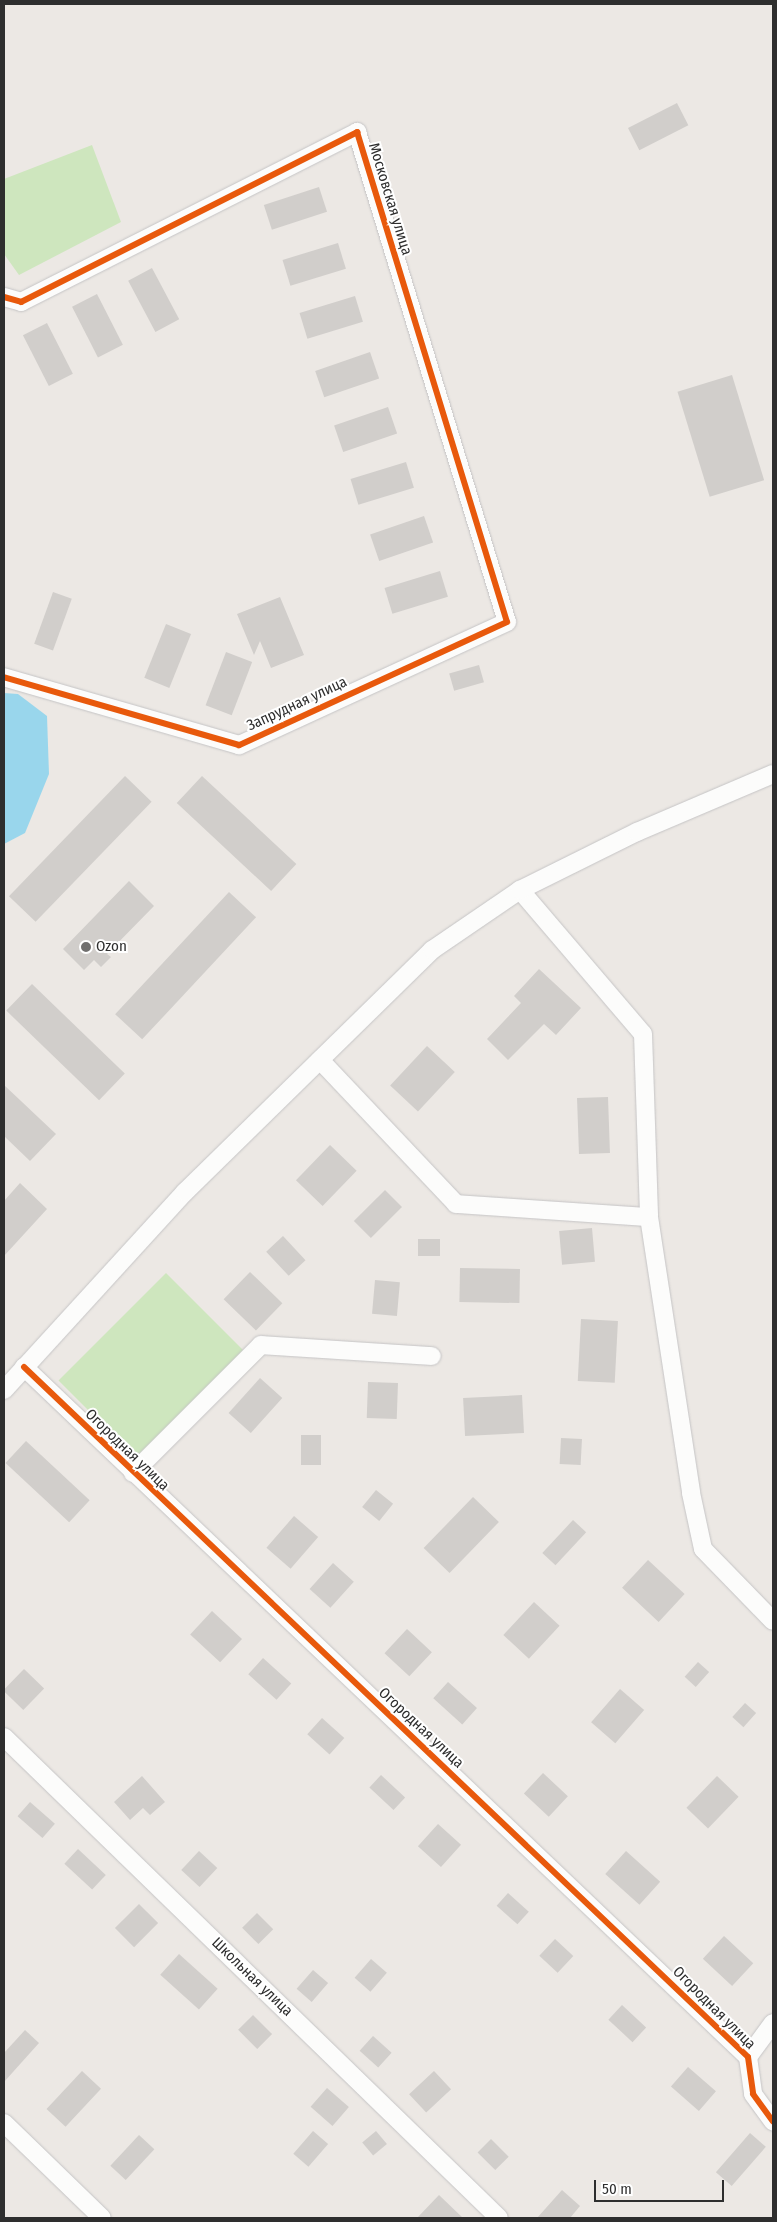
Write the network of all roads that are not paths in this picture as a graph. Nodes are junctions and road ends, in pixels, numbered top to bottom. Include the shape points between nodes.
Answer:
1 (4, 297) edge
2 (506, 622) joint
3 (4, 677) edge
4 (773, 774) edge
5 (520, 890) junction
6 (320, 1060) junction
7 (649, 1217) junction
8 (432, 1356) dead end
9 (24, 1367) junction
10 (4, 1390) edge
11 (133, 1473) junction
12 (773, 1621) edge
13 (4, 1737) edge
14 (773, 2023) edge
15 (748, 2057) junction
16 (773, 2122) edge
17 (4, 2123) edge
18 (102, 2218) edge
19 (499, 2218) edge

1 - 2 street, Московская улица via 21,302 357,132
2 - 3 street, Запрудная улица via 239,745
4 - 5 street via 637,832
5 - 6 street via 432,950
5 - 7 street via 643,1034
6 - 7 street via 456,1204
6 - 9 street via 185,1192
7 - 12 street via 691,1493 703,1549
8 - 11 street via 261,1345
9 - 10 street
9 - 11 street, Огородная улица
11 - 15 street, Огородная улица
13 - 19 street, Школьная улица
14 - 15 street
15 - 16 street, Огородная улица via 753,2094
17 - 18 street

